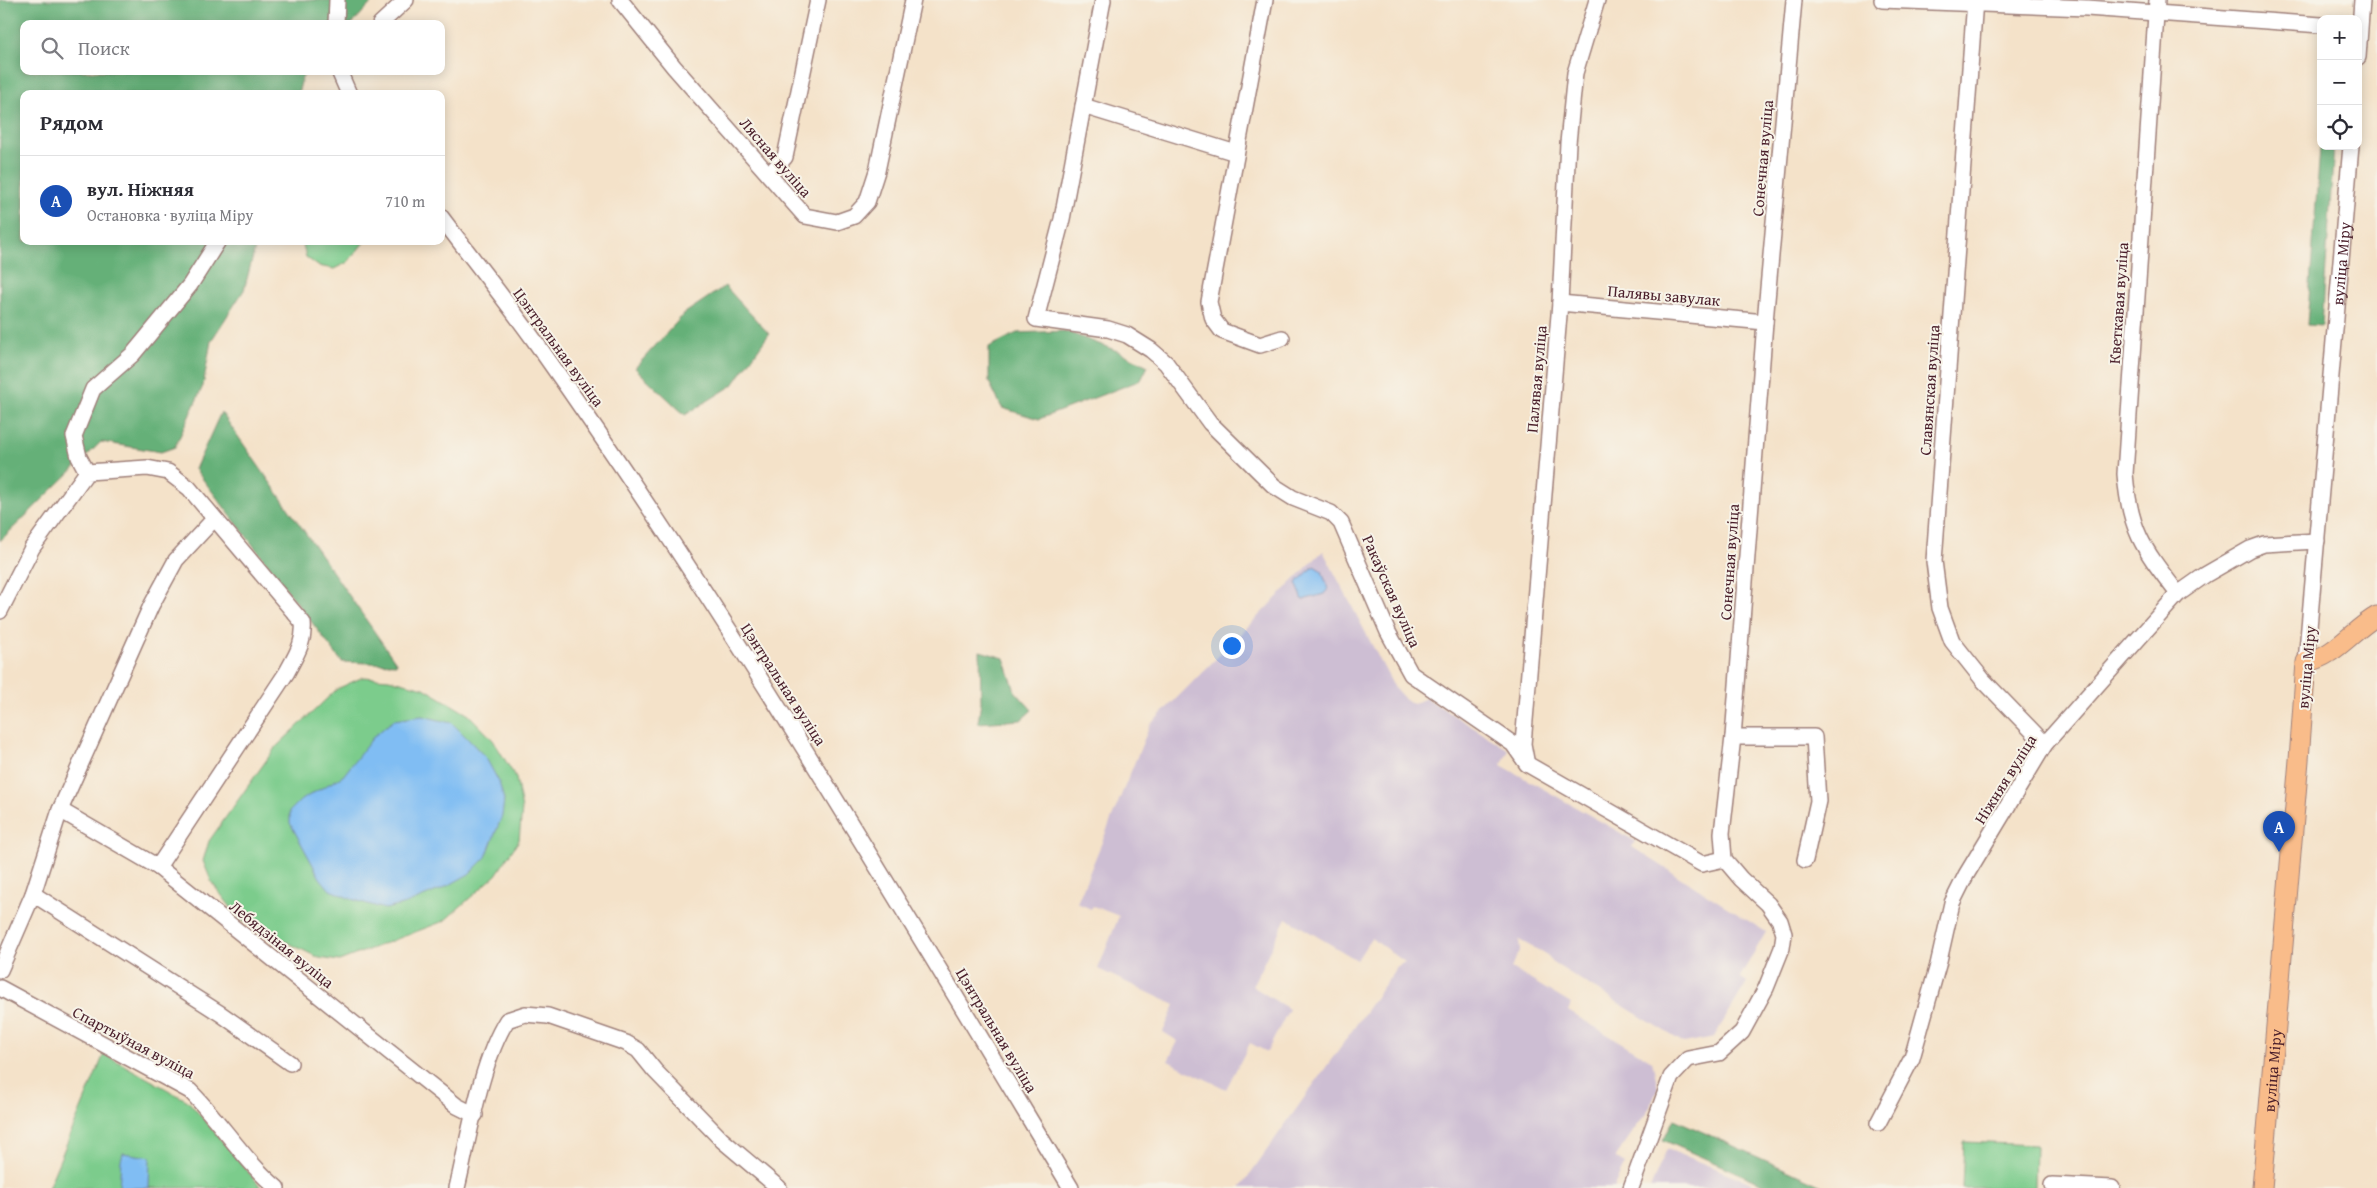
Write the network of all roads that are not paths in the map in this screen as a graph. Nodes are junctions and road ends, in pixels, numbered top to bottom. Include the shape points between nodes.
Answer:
1 (336, 0) edge
2 (406, 0) edge
3 (620, 0) edge
4 (818, 0) edge
5 (913, 0) edge
6 (1103, 0) edge
7 (1265, 0) edge
8 (1597, 0) edge
9 (1794, 0) edge
10 (1882, 0) edge
11 (2362, 0) edge
12 (1975, 1) edge
13 (2156, 7) edge
14 (2360, 15) edge
15 (336, 20) edge
16 (384, 20) edge
17 (2317, 25) edge
18 (341, 75) edge
19 (347, 90) edge
20 (1083, 106) junction
21 (2351, 150) edge
22 (1236, 152) junction
23 (769, 175) junction
24 (445, 222) edge
25 (215, 245) edge
26 (1560, 303) junction
27 (1765, 322) junction
28 (1282, 338) dead end
29 (87, 472) junction
30 (214, 519) junction
31 (2318, 541) junction
32 (2178, 594) junction
33 (0, 611) edge
34 (2377, 616) edge
35 (2306, 662) junction
36 (1732, 737) junction
37 (2045, 744) junction
38 (1527, 764) junction
39 (60, 810) junction
40 (1724, 859) junction
41 (1805, 860) dead end
42 (158, 867) junction
43 (33, 894) junction
44 (0, 970) edge
45 (0, 988) edge
46 (290, 1063) dead end
47 (475, 1115) junction
48 (1878, 1123) dead end
49 (2052, 1185) dead end
50 (277, 1188) edge
51 (457, 1188) edge
52 (779, 1188) edge
53 (1071, 1188) edge
54 (1631, 1188) edge
55 (2112, 1188) edge
56 (2262, 1188) edge

1 - 15 street
2 - 16 street
3 - 23 street, Лясная вуліца via 674,68
4 - 23 street via 785,157
5 - 23 street, Лясная вуліца via 877,171 867,202 854,216 837,222 805,216
6 - 20 street
7 - 22 street
8 - 26 street, Палявая вуліца via 1575,73 1565,176
9 - 27 street, Сонечная вуліца
10 - 12 street
11 - 14 street
12 - 13 street
12 - 37 street, Славянская вуліца via 1934,561 1940,608 1952,641 1983,680
13 - 17 street
13 - 32 street, Кветкавая вуліца via 2125,474 2133,525 2145,550
18 - 19 street
20 - 22 street
20 - 38 street, Ракаўская вуліца via 1062,219 1036,319 1108,329 1127,335 1166,363 1210,424 1274,486 1341,522 1388,632 1411,674 1513,744
21 - 31 street, вуліца Міру
22 - 28 street via 1209,302 1222,331 1260,345
24 - 53 street, Цэнтральная вуліца via 537,344 622,467 793,729
25 - 29 street via 190,285 133,354 93,389 74,436
26 - 27 street, Палявы завулак
26 - 38 street, Палявая вуліца via 1523,744
27 - 36 street, Сонечная вуліца
29 - 30 street via 147,468 168,472 189,488
29 - 33 street via 32,548
30 - 39 street via 176,560 151,606
30 - 42 street via 303,622 304,636 287,672
31 - 32 street, Ніжняя вуліца via 2280,542 2250,549
31 - 35 street, вуліца Міру
32 - 37 street, Ніжняя вуліца
34 - 35 main road via 2328,655
35 - 56 main road, вуліца Міру
36 - 40 street, Сонечная вуліца via 1722,833
36 - 41 street via 1814,736 1818,801
37 - 48 street, Ніжняя вуліца via 1966,874 1952,903 1912,1058
38 - 40 street via 1702,864
39 - 42 street, Лебядзіная вуліца
39 - 43 street
40 - 54 street via 1780,921 1784,934 1782,948 1766,988 1742,1032 1720,1053 1688,1059 1672,1077
42 - 47 street, Лебядзіная вуліца via 457,1106
43 - 44 street
43 - 46 street via 221,1014
45 - 50 street, Спартыўная вуліца via 190,1091
47 - 51 street
47 - 52 street via 487,1066 498,1034 507,1020 525,1014 548,1016 638,1050 722,1140
49 - 55 street

